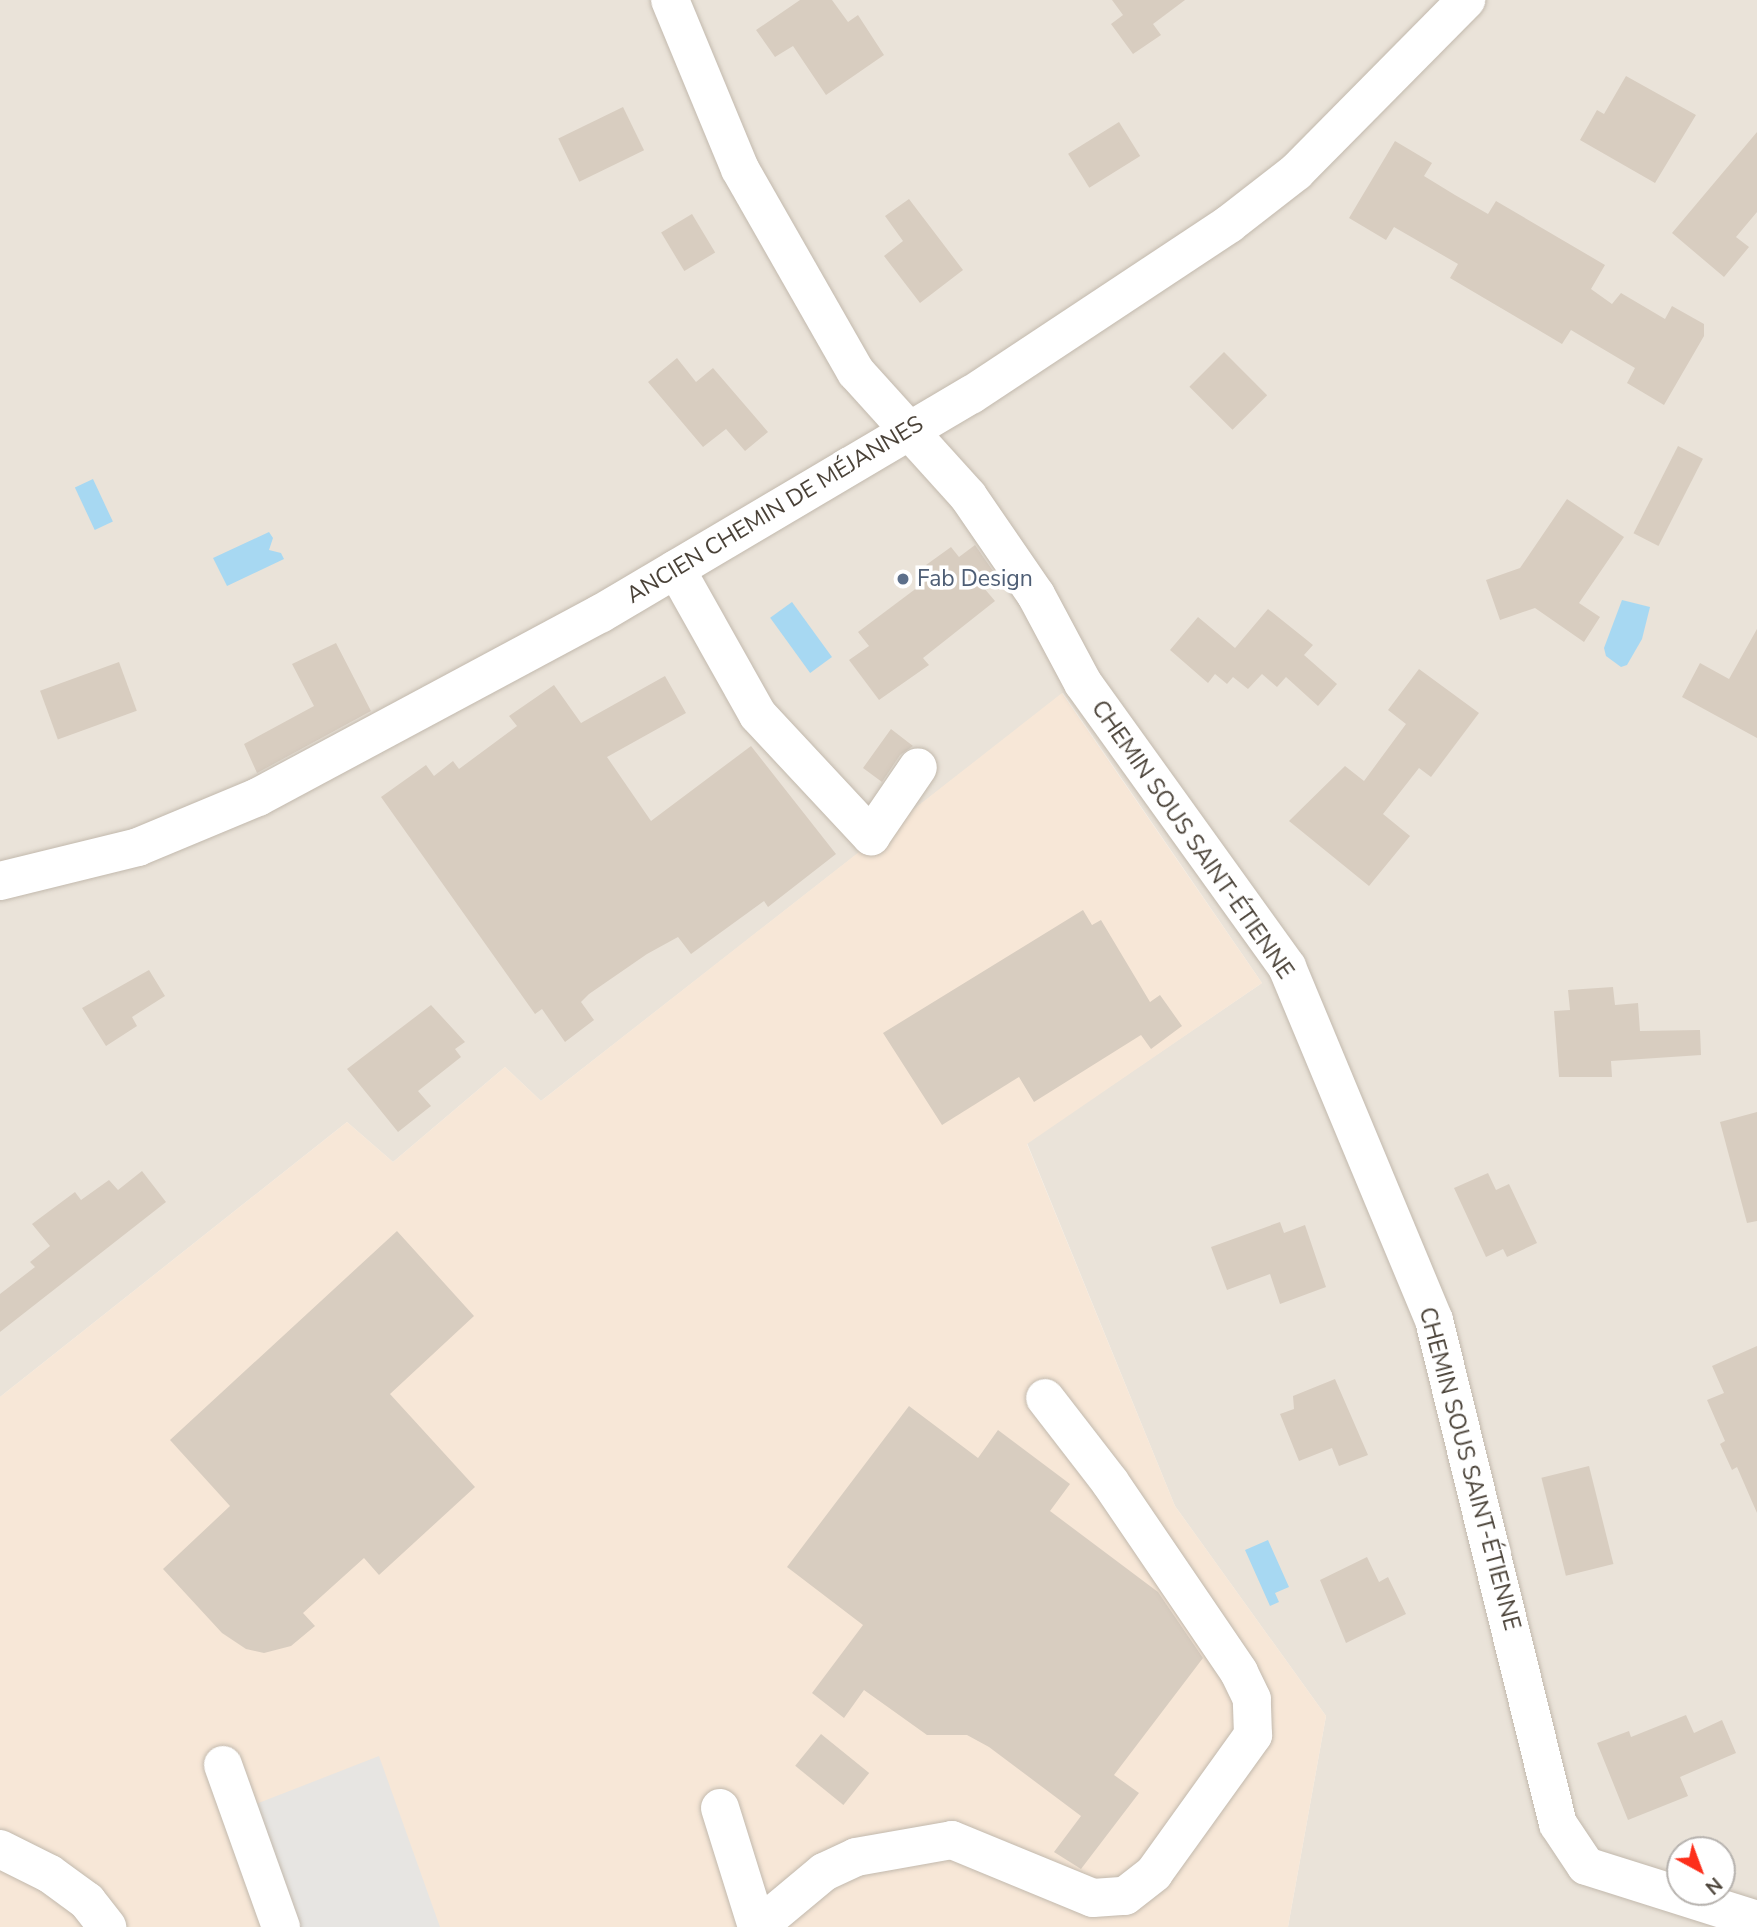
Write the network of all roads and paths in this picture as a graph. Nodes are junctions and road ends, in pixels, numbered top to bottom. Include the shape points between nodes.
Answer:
1 (670, 0) edge
2 (1466, 0) edge
3 (909, 429) junction
4 (676, 569) junction
5 (918, 767) dead end
6 (0, 881) edge
7 (1045, 1398) dead end
8 (223, 1765) dead end
9 (720, 1808) dead end
10 (0, 1849) edge
11 (1753, 1918) edge
12 (107, 1927) edge
13 (281, 1927) edge
14 (758, 1927) edge

1 - 3 street, CHEMIN SOUS SAINT-ÉTIENNE via 740,169 856,372
2 - 3 street, ANCIEN CHEMIN DE MÉJANNES via 1296,172 1230,224 971,395
3 - 4 street, ANCIEN CHEMIN DE MÉJANNES
3 - 11 street, CHEMIN SOUS SAINT-ÉTIENNE via 968,496 1036,595 1083,683 1287,967 1434,1320 1558,1825 1586,1866
4 - 5 street via 758,715 871,836
4 - 6 street, ANCIEN CHEMIN DE MÉJANNES via 258,797 138,847
7 - 14 street via 1110,1482 1239,1672 1252,1699 1253,1735 1218,1790 1154,1872 1125,1896 1093,1898 952,1840 856,1857 824,1872
8 - 13 street
9 - 14 street
10 - 12 street via 77,1894

